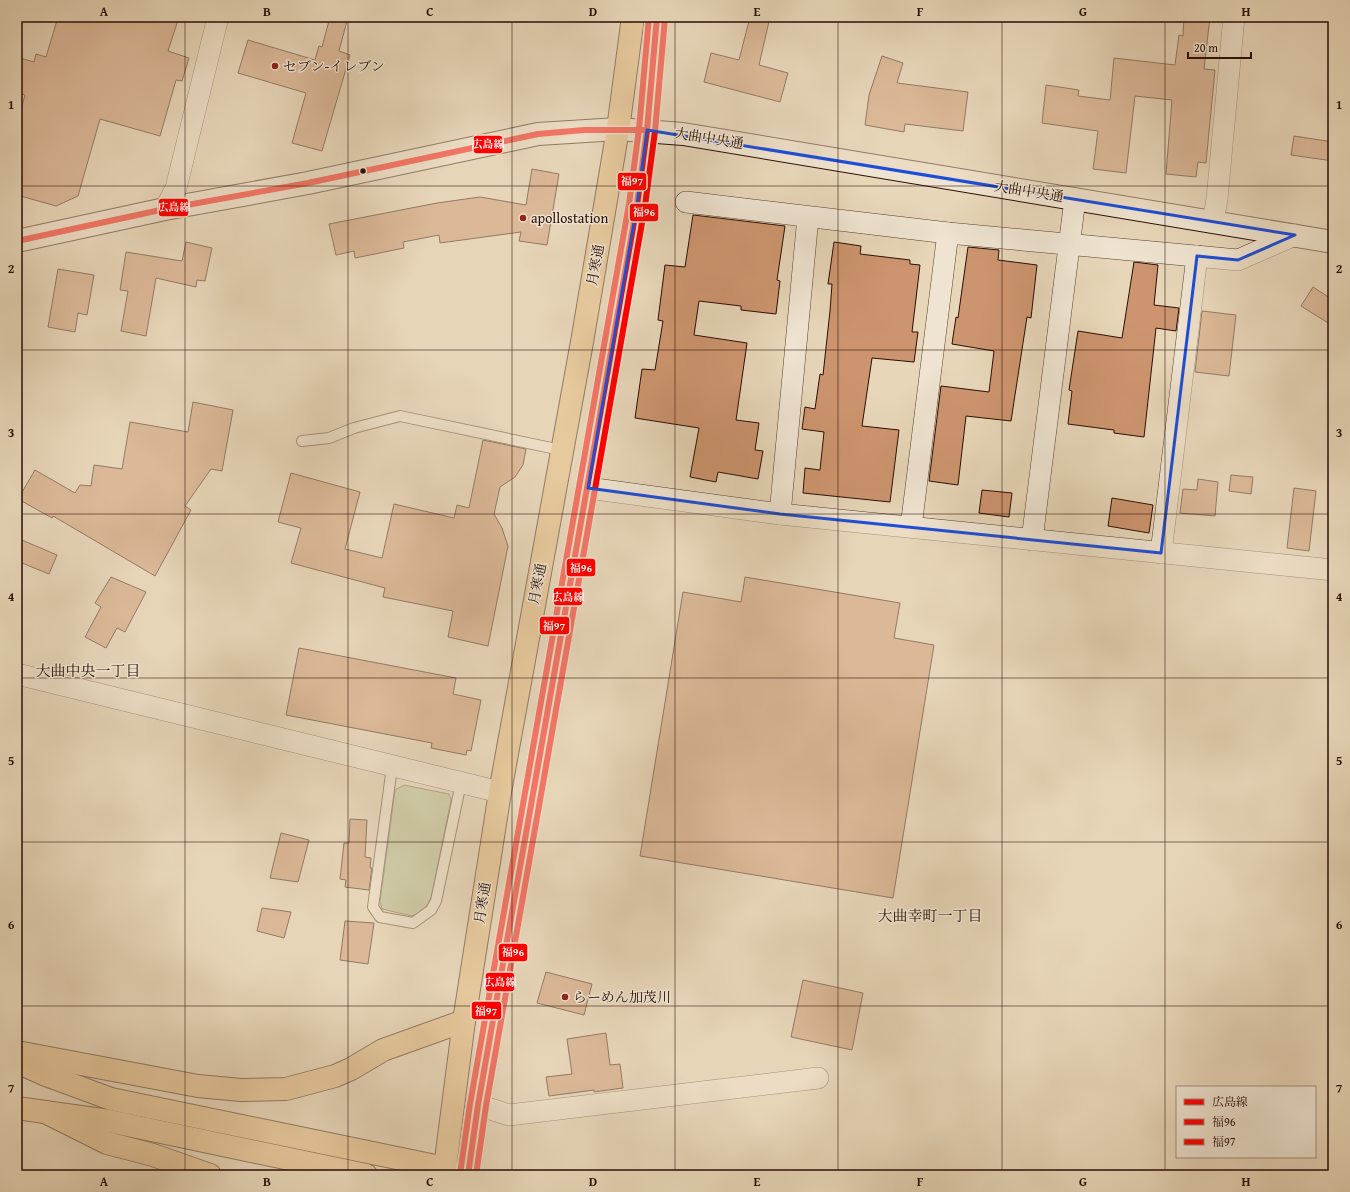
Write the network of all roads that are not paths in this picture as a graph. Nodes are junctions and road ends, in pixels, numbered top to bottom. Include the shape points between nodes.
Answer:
1 (218, 17) edge
2 (633, 17) edge
3 (657, 17) edge
4 (1234, 17) edge
5 (618, 129) junction
6 (647, 130) junction
7 (1075, 199) junction
8 (686, 202) dead end
9 (165, 209) junction
10 (808, 217) junction
11 (1213, 222) junction
12 (948, 233) junction
13 (1296, 235) junction
14 (17, 241) edge
15 (1333, 242) edge
16 (1069, 244) junction
17 (1197, 256) junction
18 (302, 441) dead end
19 (561, 450) junction
20 (588, 488) junction
21 (780, 514) junction
22 (911, 527) junction
23 (1032, 540) junction
24 (1161, 553) junction
25 (1333, 568) edge
26 (17, 674) edge
27 (392, 766) junction
28 (461, 783) junction
29 (500, 792) junction
30 (464, 1021) junction
31 (17, 1052) edge
32 (17, 1062) edge
33 (818, 1078) dead end
34 (478, 1105) junction
35 (17, 1108) edge
36 (45, 1112) junction
37 (448, 1173) edge
38 (210, 1175) edge
39 (366, 1175) edge
40 (468, 1175) edge

1 - 9 street via 176,188
2 - 5 highway, 月寒通
3 - 6 highway
4 - 11 street
5 - 6 main road, 大曲中央通
5 - 9 main road, 大曲中央通 via 538,134 308,183
5 - 19 highway, 月寒通
6 - 7 main road, 大曲中央通
6 - 20 highway via 637,205
7 - 11 main road, 大曲中央通
7 - 16 street
8 - 10 street
9 - 14 main road, 大曲中央通
10 - 12 street
10 - 21 street
11 - 13 main road, 大曲中央通
12 - 16 street
12 - 22 street
13 - 15 main road, 大曲中央通
13 - 17 street via 1238,260
16 - 17 street
16 - 23 street
17 - 24 street
18 - 19 lane via 328,438 400,416
19 - 29 highway, 月寒通
20 - 21 street
20 - 34 highway
21 - 22 street
22 - 23 street
23 - 24 street
24 - 25 street
26 - 27 street
27 - 28 street
27 - 28 lane via 373,907 380,917 413,923 431,910 436,900
28 - 29 street
29 - 30 highway, 月寒通
30 - 31 highway via 383,1050 335,1076 286,1089 241,1090 198,1086
30 - 37 highway, 月寒通
32 - 37 highway via 110,1099
33 - 34 street via 509,1115
34 - 40 highway
35 - 36 highway
36 - 38 highway via 106,1142
36 - 39 highway via 109,1121

